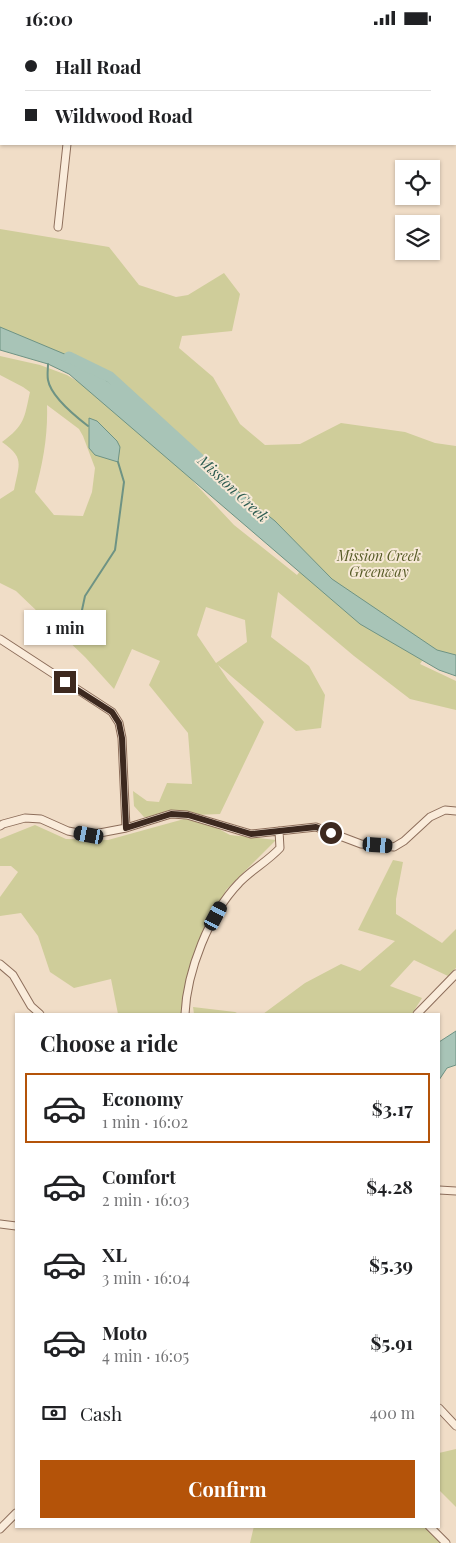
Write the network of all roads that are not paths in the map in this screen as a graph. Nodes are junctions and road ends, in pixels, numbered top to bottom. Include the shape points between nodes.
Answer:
1 (67, 145) edge
2 (58, 227) dead end
3 (0, 639) edge
4 (456, 811) edge
5 (0, 827) edge
6 (126, 828) junction
7 (279, 831) junction
8 (0, 963) edge
9 (456, 974) edge
10 (39, 1013) edge
11 (185, 1013) edge
12 (417, 1013) edge
13 (440, 1189) edge
14 (456, 1191) edge
15 (0, 1224) edge
16 (15, 1226) edge
17 (440, 1409) edge
18 (456, 1426) edge
19 (15, 1514) edge
20 (431, 1528) edge
21 (0, 1529) edge
22 (446, 1543) edge

1 - 2 street
3 - 6 street via 112,712 119,723 122,738
4 - 7 street via 445,810 430,817 394,847 361,844 316,827
5 - 6 street via 25,818 41,819 68,831 89,835
6 - 7 street via 171,814 188,815 251,834
7 - 11 street via 280,848 240,881 225,899 207,933 193,968
8 - 10 street via 12,975 30,1007
9 - 12 street
13 - 14 street
15 - 16 street
17 - 18 street
19 - 21 street
20 - 22 street

